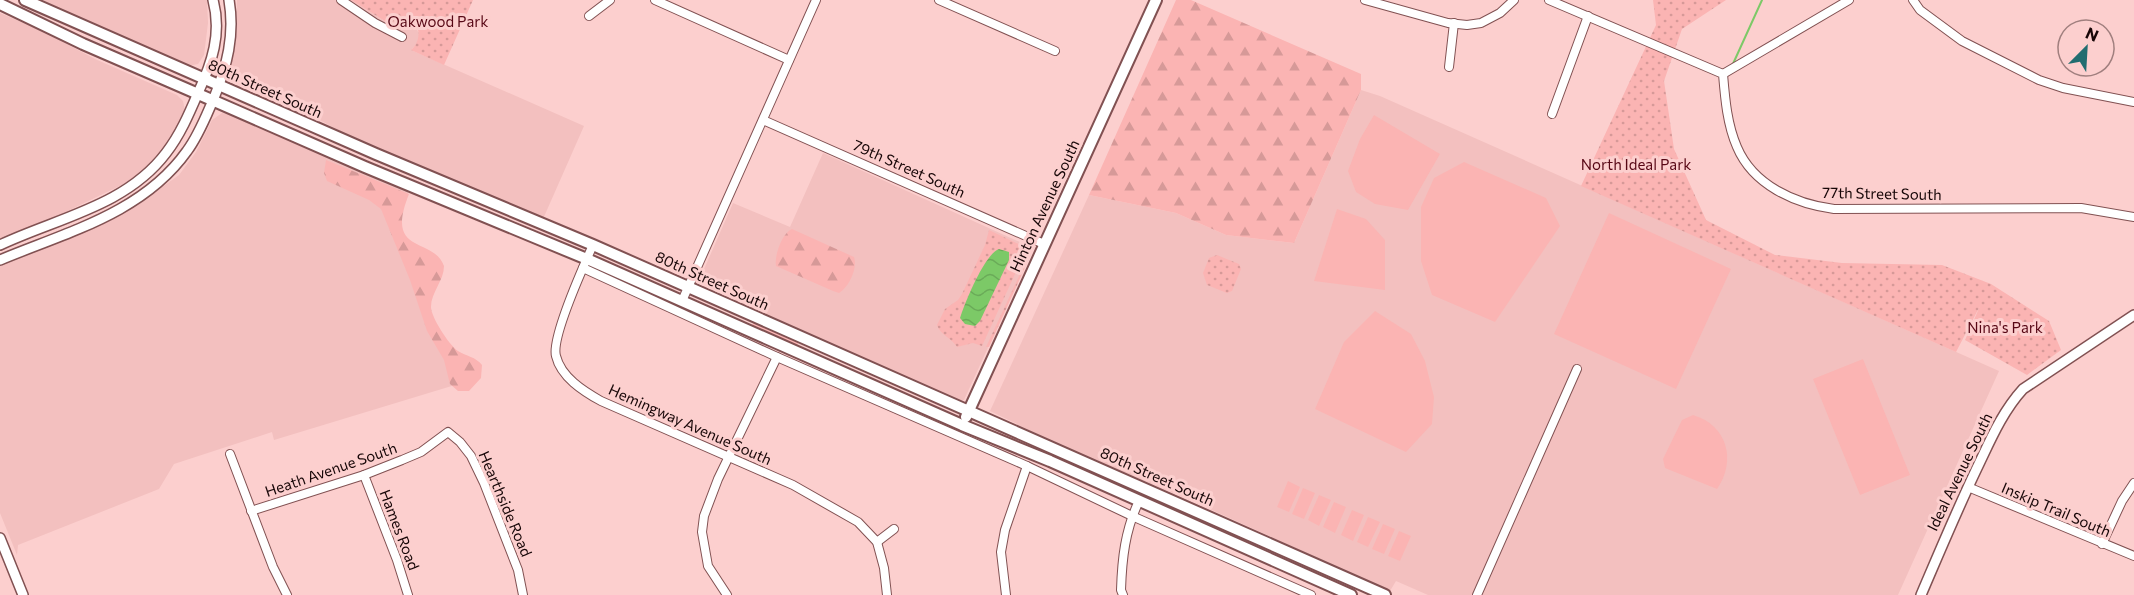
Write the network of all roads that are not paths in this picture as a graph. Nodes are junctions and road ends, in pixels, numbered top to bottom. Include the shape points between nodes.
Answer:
1 (25, 0) edge
2 (213, 0) edge
3 (229, 0) edge
4 (341, 0) edge
5 (610, 0) edge
6 (655, 0) edge
7 (816, 0) edge
8 (939, 0) edge
9 (1156, 0) edge
10 (1365, 0) edge
11 (1514, 0) edge
12 (1549, 0) edge
13 (1849, 0) edge
14 (1913, 0) edge
15 (0, 4) edge
16 (589, 16) dead end
17 (1588, 16) junction
18 (1454, 23) junction
19 (402, 37) dead end
20 (1055, 51) dead end
21 (789, 60) junction
22 (1449, 67) dead end
23 (1723, 74) junction
24 (204, 79) junction
25 (219, 85) junction
26 (198, 94) junction
27 (213, 100) junction
28 (2134, 102) edge
29 (1551, 114) dead end
30 (763, 120) junction
31 (2134, 217) edge
32 (1044, 244) junction
33 (0, 245) edge
34 (593, 245) junction
35 (0, 260) edge
36 (585, 264) junction
37 (688, 287) junction
38 (682, 301) junction
39 (2134, 315) edge
40 (777, 357) junction
41 (1577, 369) dead end
42 (969, 411) junction
43 (962, 425) junction
44 (448, 432) joint
45 (230, 454) dead end
46 (730, 457) junction
47 (1027, 466) junction
48 (364, 475) junction
49 (2134, 483) edge
50 (1968, 487) junction
51 (1139, 501) junction
52 (251, 511) junction
53 (1132, 516) junction
54 (894, 528) dead end
55 (0, 538) edge
56 (877, 542) junction
57 (2102, 544) junction
58 (2134, 556) edge
59 (23, 595) edge
60 (287, 595) edge
61 (408, 595) edge
62 (523, 595) edge
63 (727, 595) edge
64 (887, 595) edge
65 (1006, 595) edge
66 (1123, 595) edge
67 (1311, 595) edge
68 (1351, 595) edge
69 (1384, 595) edge
70 (1477, 595) edge
71 (1921, 595) edge

1 - 24 main road, 80th Street South
2 - 24 street via 216,39
3 - 25 street via 231,39
4 - 19 street
5 - 16 street
6 - 21 street
7 - 21 street
8 - 20 street
9 - 32 main road, Hinton Avenue South
10 - 18 street
11 - 18 street via 1500,13 1481,22
12 - 17 street
13 - 23 street
14 - 28 street via 1920,10 1962,41 2038,80
15 - 26 main road, 80th Street South
17 - 23 street
17 - 29 street
18 - 22 street
21 - 30 street
23 - 31 street, 77th Street South via 1737,147 1752,172 1793,199 1814,207 2081,208
24 - 25 main road, 80th Street South
24 - 26 street
25 - 27 street
25 - 34 main road, 80th Street South
26 - 27 main road, 80th Street South
26 - 33 street via 173,144 136,183 103,203
27 - 35 street via 187,151 147,193 114,213
27 - 36 main road, 80th Street South
30 - 32 street, 79th Street South
30 - 37 street
32 - 42 main road, Hinton Avenue South
34 - 36 street, Hemingway Avenue South
34 - 37 main road, 80th Street South
36 - 38 main road, 80th Street South
36 - 40 street, 80th Street South
36 - 46 street, Hemingway Avenue South via 557,337 555,354 561,369 582,391 601,401
37 - 38 street
37 - 42 main road, 80th Street South
38 - 43 main road, 80th Street South
39 - 50 street, Ideal Avenue South via 2023,389 1996,428
40 - 46 street
40 - 47 street, 80th Street South
41 - 70 street
42 - 43 main road, Hinton Avenue South
42 - 69 main road, 80th Street South
43 - 51 main road, 80th Street South
44 - 48 street, Heath Avenue South via 421,452
44 - 62 street, Hearthside Road via 471,456 480,474 518,570
45 - 52 street
46 - 56 street, Hemingway Avenue South via 837,509 858,522
46 - 63 street via 707,504 702,532 708,566
47 - 53 street, 80th Street South
47 - 65 street via 1001,552
48 - 52 street, Heath Avenue South
48 - 61 street, Hames Road
49 - 57 street
50 - 57 street, Inskip Trail South
50 - 71 street, Ideal Avenue South
51 - 53 street
51 - 68 main road, 80th Street South
52 - 60 street
53 - 66 street via 1122,555
53 - 67 street, 80th Street South
54 - 56 street
55 - 59 street
56 - 64 street
57 - 58 street, Inskip Trail South

